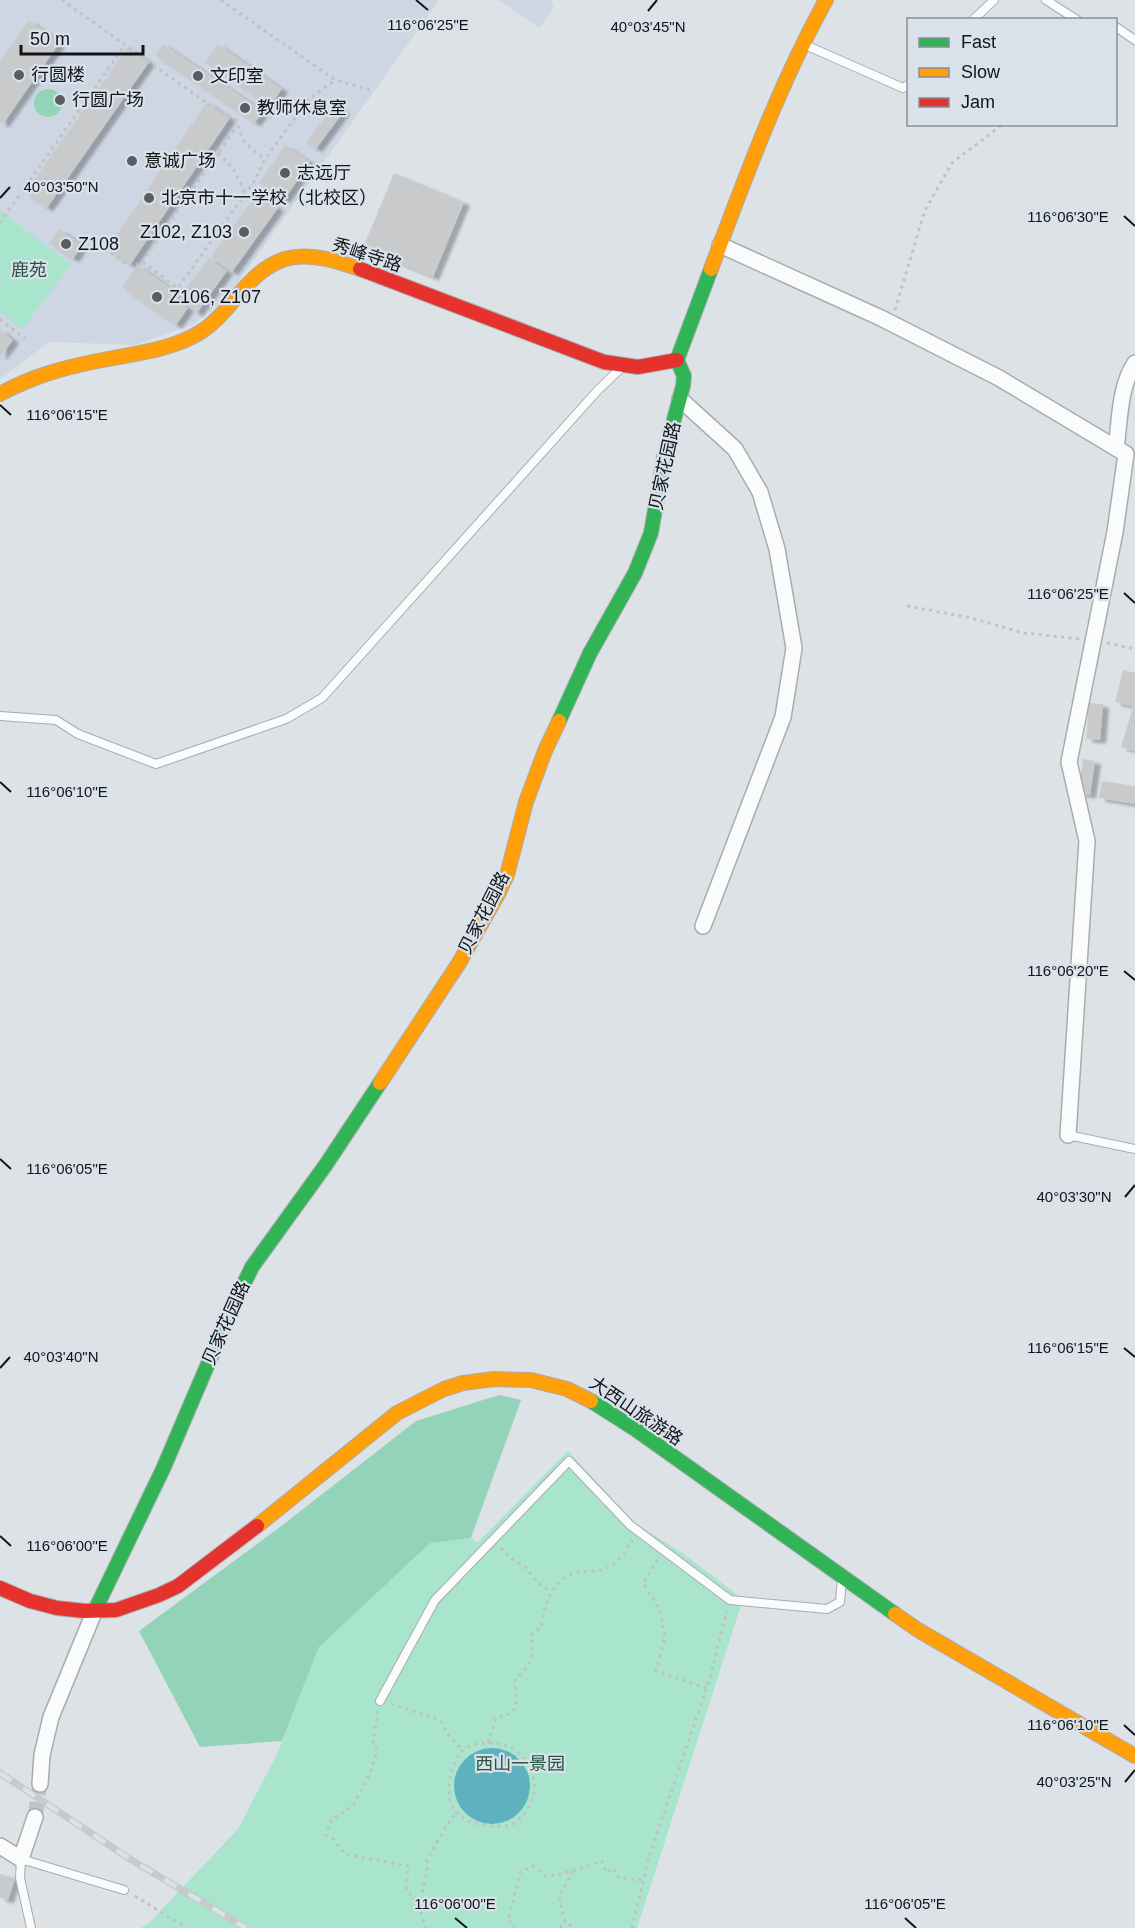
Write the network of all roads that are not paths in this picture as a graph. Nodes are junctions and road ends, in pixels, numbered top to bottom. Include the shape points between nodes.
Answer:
1 (826, 0) edge
2 (994, 0) edge
3 (1046, 0) edge
4 (975, 18) edge
5 (1074, 18) edge
6 (1117, 28) edge
7 (1135, 40) edge
8 (802, 43) junction
9 (907, 86) edge
10 (720, 245) junction
11 (677, 360) junction
12 (1135, 363) edge
13 (624, 365) junction
14 (0, 394) edge
15 (680, 399) junction
16 (1116, 448) junction
17 (0, 716) edge
18 (703, 926) dead end
19 (1068, 1135) joint
20 (1135, 1149) edge
21 (842, 1577) junction
22 (0, 1588) edge
23 (95, 1610) junction
24 (380, 1701) road end
25 (1135, 1756) edge
26 (40, 1784) tunnel mouth
27 (35, 1817) tunnel mouth
28 (2, 1849) edge
29 (21, 1859) junction
30 (124, 1890) road end
31 (31, 1928) edge

1 - 8 street
2 - 4 lane
3 - 5 lane
6 - 7 lane
8 - 9 lane via 903,88
8 - 10 street
10 - 11 street
10 - 16 street via 999,378
11 - 13 street, 秀峰寺路 via 650,367
11 - 15 street, 贝家花园路 via 684,376
12 - 16 street via 1122,398
13 - 14 street, 秀峰寺路 via 565,348 353,266 303,257 263,268 214,322 177,344 71,367
13 - 17 lane via 322,698 286,719 156,764 78,734 56,720
15 - 18 street via 735,449 760,492 777,549 794,648 783,717
15 - 23 street, 贝家花园路 via 647,543 545,751 498,894 459,963 325,1167 252,1267
16 - 19 street via 1126,454 1115,532 1069,762 1087,841
19 - 20 lane
21 - 23 street, 大西山旅游路 via 587,1398 551,1384 508,1378 463,1383 413,1404 377,1428 178,1586 116,1610
21 - 24 lane via 840,1602 827,1609 730,1600 630,1525 569,1461 435,1600
21 - 25 street, 大西山旅游路 via 918,1630
22 - 23 street, 大西山旅游路 via 57,1608
23 - 26 street, 贝家花园路 via 51,1717
27 - 29 street
28 - 29 street
29 - 30 lane
29 - 31 lane via 20,1878

